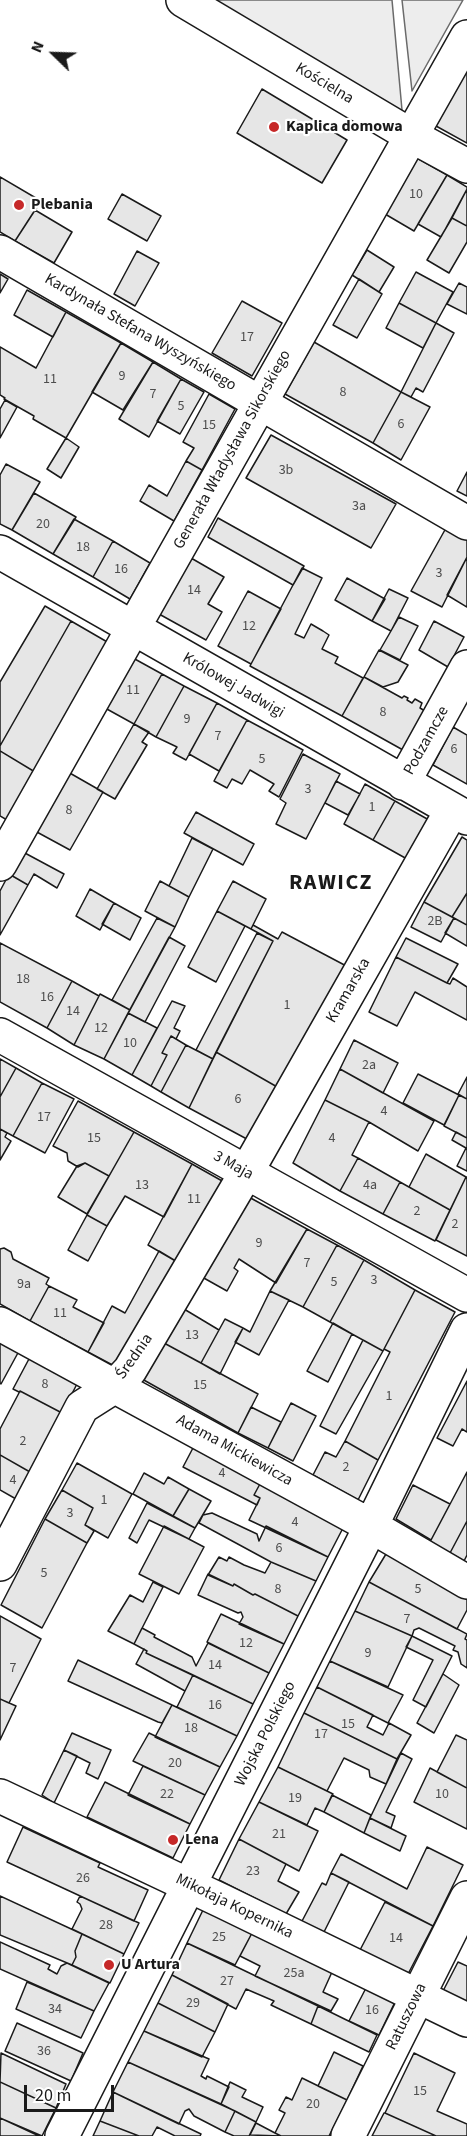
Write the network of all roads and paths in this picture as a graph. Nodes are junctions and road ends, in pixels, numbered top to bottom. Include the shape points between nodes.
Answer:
1 (183, 0) edge
2 (467, 37) edge
3 (410, 135) junction
4 (467, 166) edge
5 (0, 252) edge
6 (260, 402) junction
7 (467, 523) edge
8 (0, 552) edge
9 (133, 629) junction
10 (467, 666) edge
11 (403, 783) junction
12 (460, 814) edge
13 (0, 864) edge
14 (0, 1035) edge
15 (246, 1173) junction
16 (467, 1295) edge
17 (0, 1324) edge
18 (467, 1330) edge
19 (115, 1386) junction
20 (372, 1526) junction
21 (0, 1564) edge
22 (467, 1582) edge
23 (0, 1796) edge
24 (188, 1885) junction
25 (467, 1898) edge
26 (417, 1996) junction
27 (467, 2020) edge
28 (62, 2136) edge
29 (348, 2136) edge

1 - 3 street, Kościelna
2 - 3 street, Generała Władysława Sikorskiego
3 - 4 street, Kościelna
3 - 6 street, Generała Władysława Sikorskiego
5 - 6 street, Kardynała Stefana Wyszyńskiego
6 - 7 street, Kardynała Stefana Wyszyńskiego
6 - 9 street, Generała Władysława Sikorskiego
8 - 9 street, Królowej Jadwigi
9 - 11 street, Królowej Jadwigi
9 - 13 street, Generała Władysława Sikorskiego
10 - 11 street, Podzamcze
11 - 12 street, Królowej Jadwigi
12 - 15 street, Kramarska
14 - 15 street, 3 Maja
15 - 16 street, 3 Maja
15 - 19 street, Średnia via 130,1370
17 - 19 street, Adama Mickiewicza
18 - 20 street, Wojska Polskiego
19 - 20 street, Adama Mickiewicza
19 - 21 street, Średnia via 82,1407
20 - 22 street, Adama Mickiewicza
20 - 24 street, Wojska Polskiego
23 - 24 street, Mikołaja Kopernika
24 - 26 street, Mikołaja Kopernika
24 - 28 street, Wojska Polskiego
25 - 26 street, Ratuszowa
26 - 27 street, Mikołaja Kopernika
26 - 29 street, Ratuszowa

